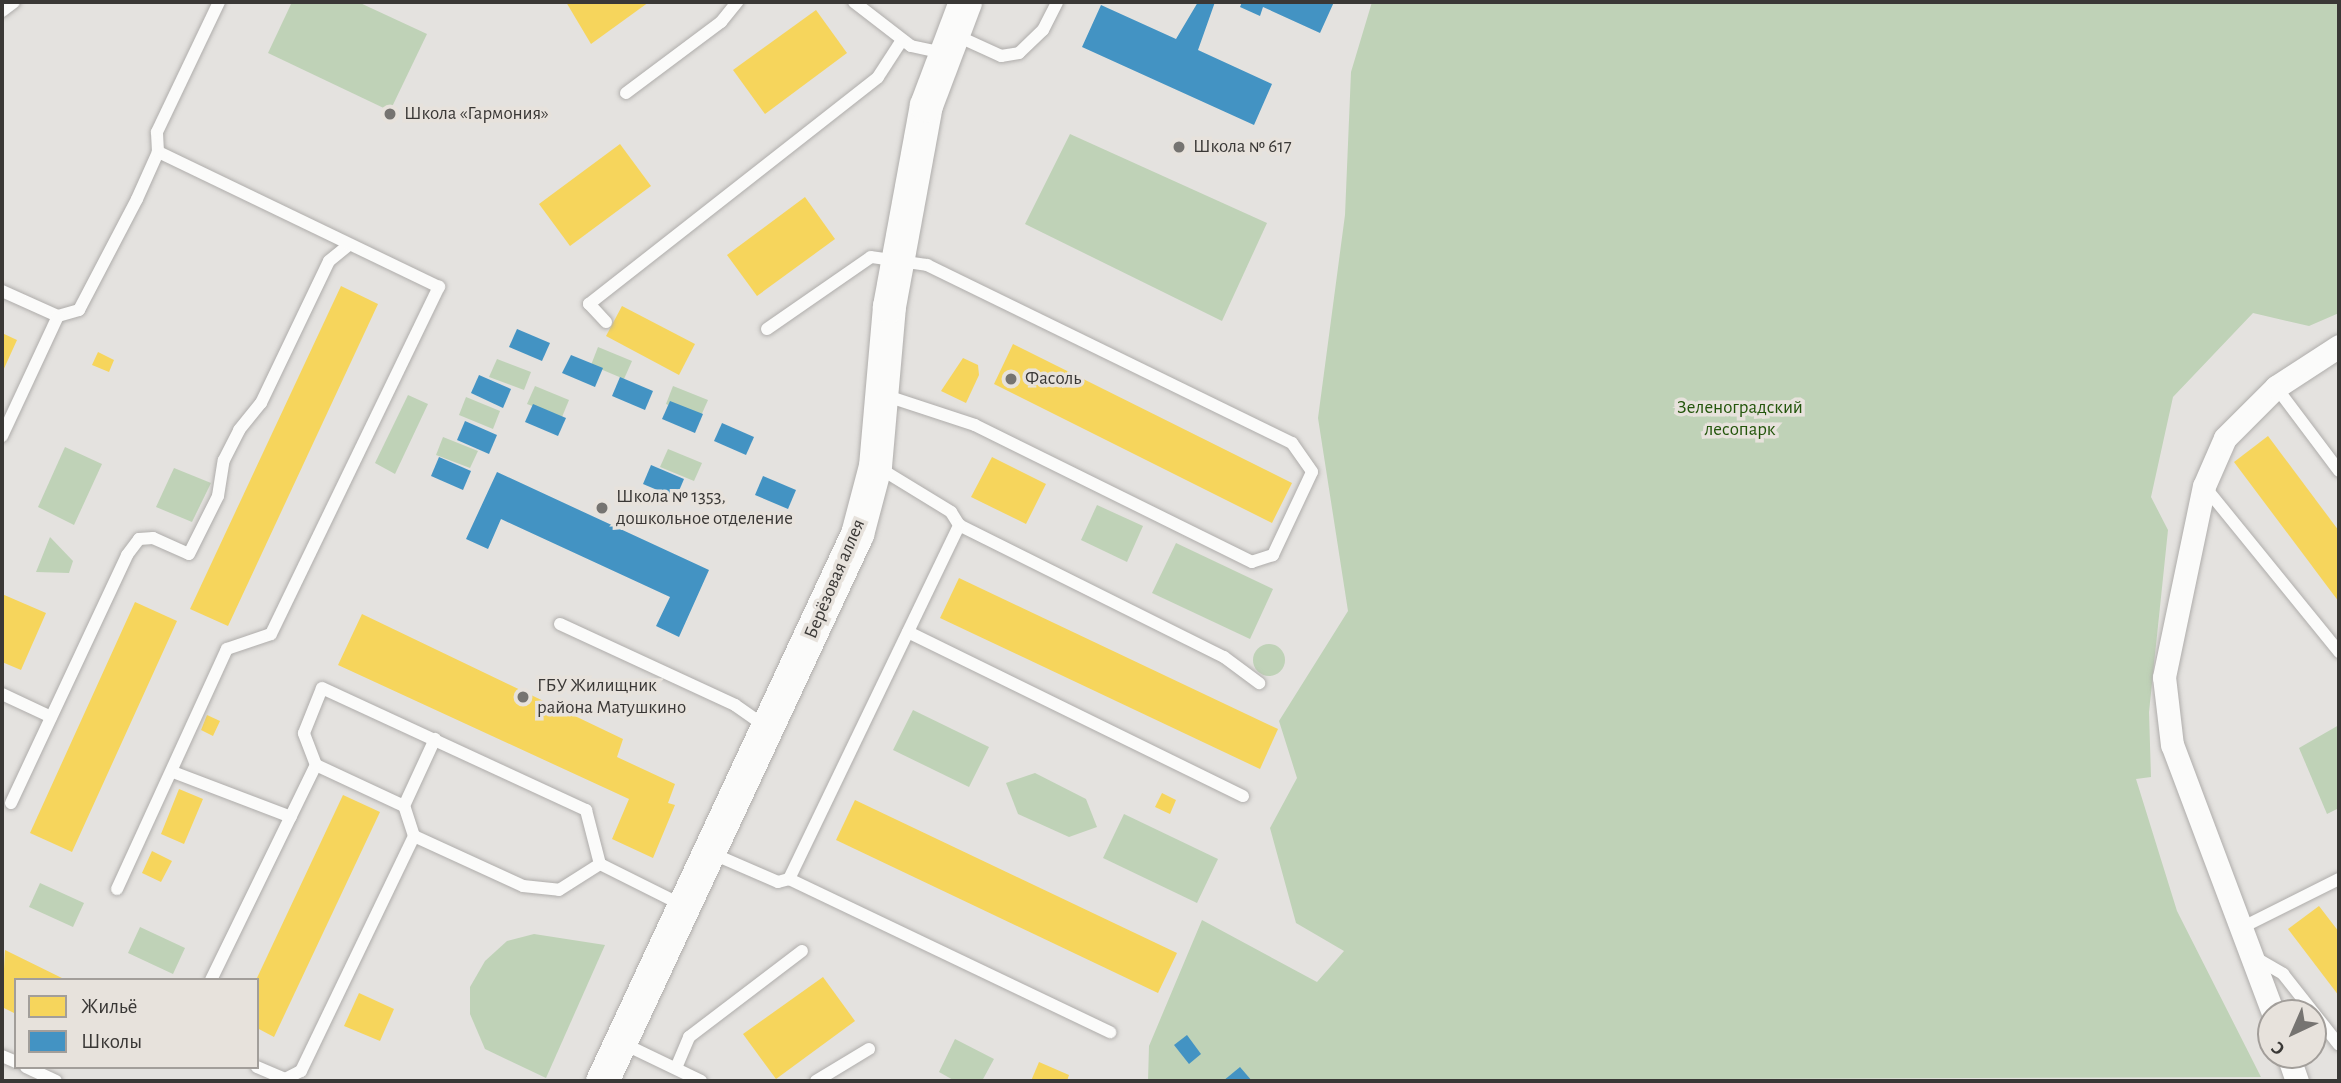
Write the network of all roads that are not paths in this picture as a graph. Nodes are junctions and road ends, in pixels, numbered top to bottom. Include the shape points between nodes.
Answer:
1 (14, 2) edge
2 (219, 2) edge
3 (737, 2) edge
4 (854, 2) edge
5 (965, 2) edge
6 (1057, 2) edge
7 (2, 11) edge
8 (902, 40) junction
9 (949, 43) junction
10 (626, 93) dead end
11 (158, 152) junction
12 (349, 245) junction
13 (896, 257) junction
14 (2, 291) edge
15 (58, 316) junction
16 (606, 322) dead end
17 (766, 329) dead end
18 (2339, 346) edge
19 (2276, 387) junction
20 (881, 394) junction
21 (2, 436) edge
22 (876, 466) junction
23 (2339, 471) edge
24 (2204, 486) junction
25 (959, 525) junction
26 (560, 624) dead end
27 (908, 632) junction
28 (2339, 652) edge
29 (1259, 683) dead end
30 (2, 694) edge
31 (51, 717) junction
32 (768, 728) junction
33 (435, 739) junction
34 (316, 765) junction
35 (173, 772) junction
36 (1243, 796) dead end
37 (11, 803) dead end
38 (404, 806) junction
39 (291, 817) junction
40 (414, 836) junction
41 (711, 853) junction
42 (600, 864) junction
43 (789, 879) junction
44 (2339, 879) edge
45 (117, 889) dead end
46 (686, 906) junction
47 (2243, 927) junction
48 (802, 951) dead end
49 (2253, 957) junction
50 (212, 978) edge
51 (2268, 999) edge
52 (1110, 1032) dead end
53 (620, 1042) junction
54 (2339, 1045) edge
55 (869, 1049) dead end
56 (259, 1068) edge
57 (676, 1068) junction
58 (30, 1069) edge
59 (56, 1081) edge
60 (602, 1081) edge
61 (701, 1081) edge
62 (816, 1081) edge

1 - 7 lane
2 - 11 lane via 156,132
3 - 10 lane via 721,22
4 - 8 lane
5 - 9 street, Берёзовая аллея
6 - 9 lane via 1043,30 1019,53 1001,56
8 - 9 lane
8 - 16 lane via 878,77 589,304
9 - 13 street, Берёзовая аллея via 926,105
11 - 12 lane
11 - 15 lane via 79,310
12 - 31 lane via 329,261 261,403 239,430 224,460 218,496 189,554 139,539
12 - 35 lane via 439,287 271,634 227,649
13 - 17 lane via 871,257
13 - 20 street, Берёзовая аллея
13 - 20 lane via 927,265 1292,443 1312,472 1273,555 1252,562 985,430
14 - 15 lane
15 - 21 lane
18 - 19 street
19 - 23 lane
19 - 24 street via 2225,438
20 - 22 street, Берёзовая аллея
22 - 25 lane via 951,512
22 - 32 street, Берёзовая аллея via 834,592
24 - 28 lane
24 - 47 street via 2164,677 2172,745
25 - 27 lane
25 - 29 lane via 1224,657
26 - 32 lane via 735,705
27 - 36 lane
27 - 43 lane
30 - 31 lane
31 - 37 lane
32 - 41 street, Берёзовая аллея
33 - 34 lane via 323,688 304,733
33 - 38 lane
33 - 42 lane via 586,810
34 - 38 lane
34 - 39 lane
35 - 39 lane
35 - 45 lane
38 - 40 lane
39 - 50 lane
40 - 42 lane via 523,886 559,890
40 - 56 lane via 301,1071 285,1079
41 - 43 lane via 778,882
41 - 46 street, Берёзовая аллея
42 - 46 lane
43 - 52 lane
44 - 47 lane
46 - 53 street, Берёзовая аллея
47 - 49 street
48 - 57 lane via 689,1037
49 - 51 street
49 - 54 lane via 2283,974
53 - 57 lane
53 - 60 street, Берёзовая аллея
55 - 62 lane
57 - 61 lane
58 - 59 lane

